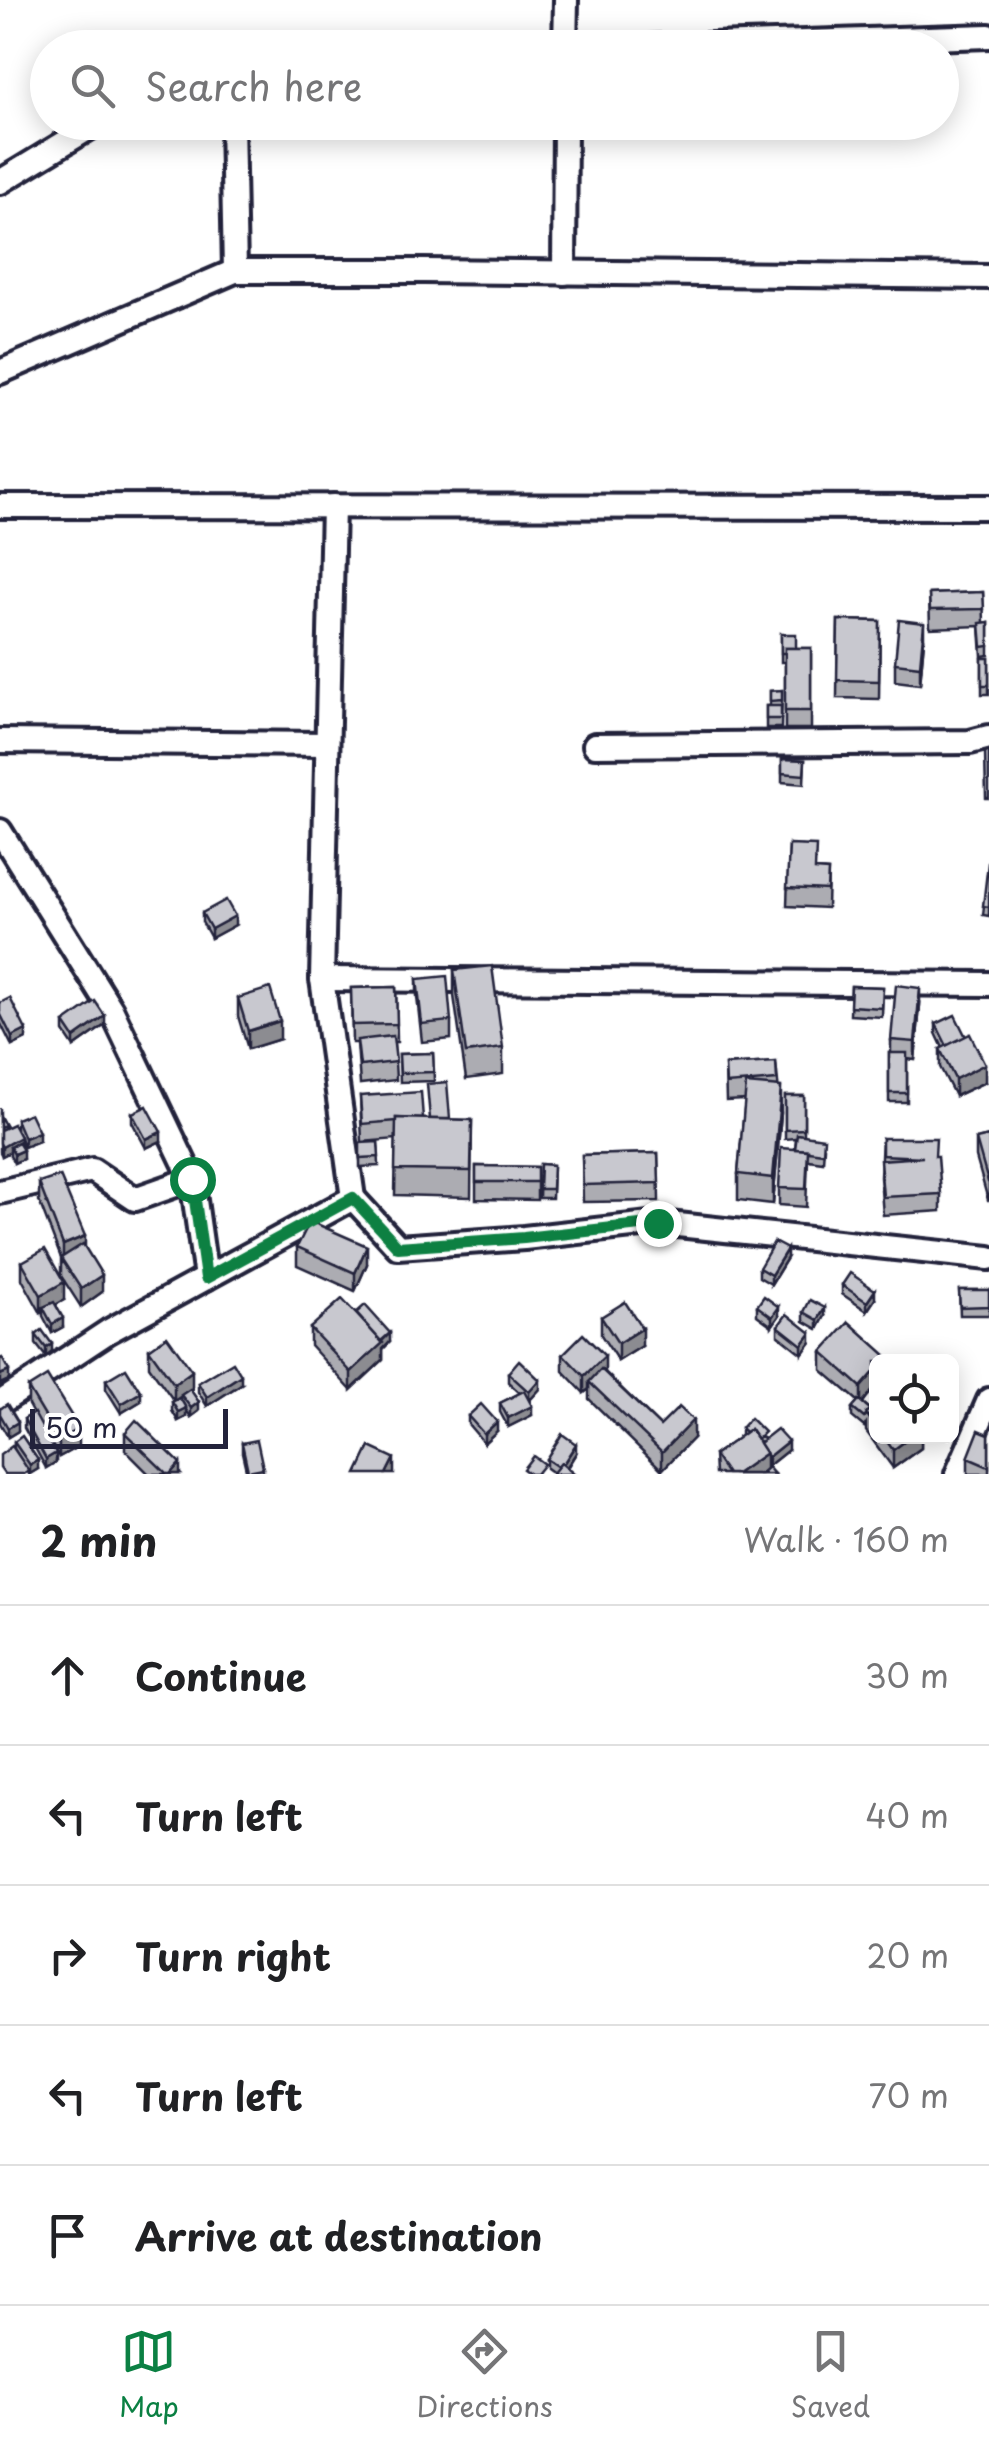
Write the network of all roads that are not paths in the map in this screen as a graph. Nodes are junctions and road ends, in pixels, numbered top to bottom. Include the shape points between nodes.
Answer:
1 (566, 0) edge
2 (565, 30) edge
3 (989, 36) edge
4 (959, 37) edge
5 (69, 140) edge
6 (232, 140) edge
7 (565, 140) edge
8 (0, 182) edge
9 (235, 271) junction
10 (564, 273) junction
11 (989, 278) edge
12 (0, 372) edge
13 (0, 506) edge
14 (333, 506) junction
15 (989, 507) edge
16 (989, 737) edge
17 (0, 741) edge
18 (328, 744) junction
19 (595, 746) dead end
20 (0, 831) edge
21 (322, 979) junction
22 (989, 984) edge
23 (192, 1179) junction
24 (0, 1192) edge
25 (353, 1198) junction
26 (989, 1258) edge
27 (206, 1278) junction
28 (989, 1400) edge
29 (0, 1404) edge
30 (957, 1474) edge

1 - 2 street
3 - 4 street
5 - 8 street
6 - 9 street
7 - 10 street
9 - 10 street
9 - 12 street
10 - 11 street
13 - 14 street
14 - 15 street
14 - 18 street
16 - 19 street
17 - 18 street
18 - 21 street
20 - 23 street via 111,1009
21 - 22 street
21 - 25 street
23 - 24 street via 135,1200 92,1170
23 - 27 street
25 - 26 street via 398,1247 658,1223
25 - 27 street
27 - 29 street
28 - 30 street

